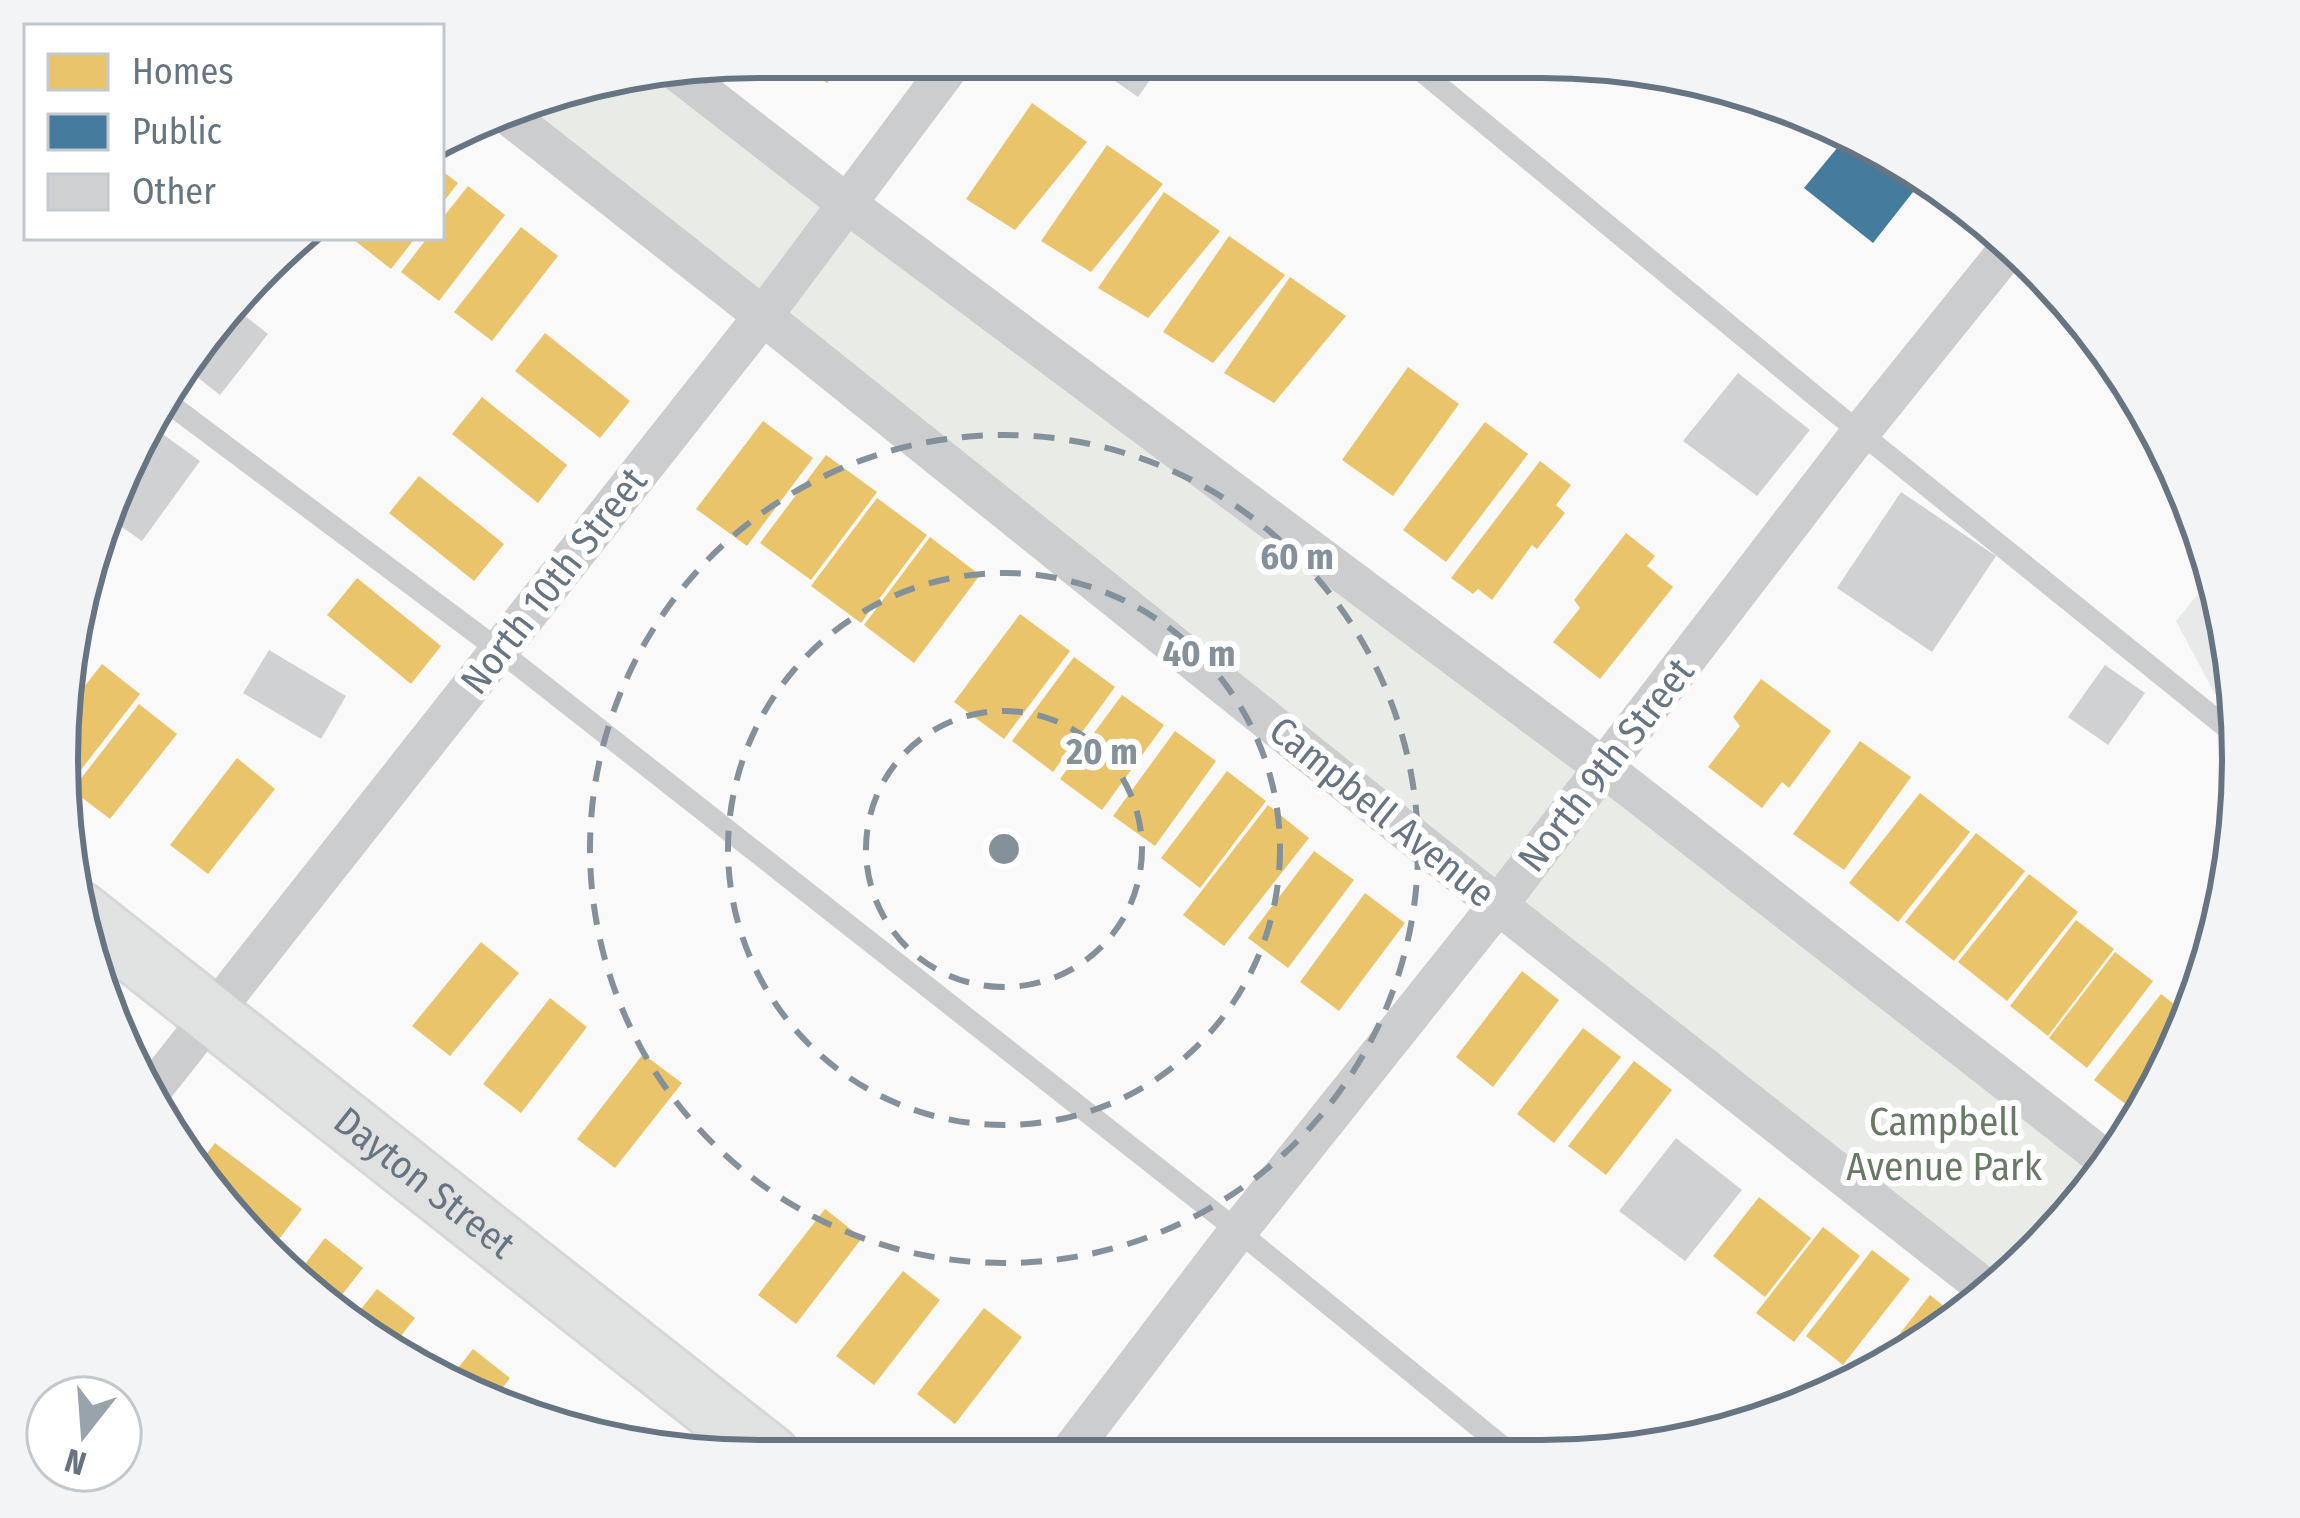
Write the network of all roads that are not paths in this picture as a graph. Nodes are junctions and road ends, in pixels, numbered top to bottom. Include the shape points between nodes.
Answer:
1 (941, 78) edge
2 (1429, 78) edge
3 (691, 82) edge
4 (517, 123) edge
5 (846, 203) junction
6 (2001, 257) edge
7 (763, 316) junction
8 (175, 408) edge
9 (1860, 433) junction
10 (500, 651) junction
11 (2221, 723) edge
12 (1604, 768) junction
13 (1498, 905) junction
14 (99, 927) edge
15 (210, 1015) junction
16 (159, 1081) edge
17 (2096, 1152) edge
18 (1238, 1232) junction
19 (1977, 1282) edge
20 (751, 1440) edge
21 (1079, 1440) edge
22 (1495, 1440) edge

1 - 5 street, North 10th Street
2 - 9 lane
3 - 5 street
4 - 7 street, Campbell Avenue
5 - 7 street, North 10th Street
5 - 12 street
6 - 9 street, North 9th Street
7 - 10 street, North 10th Street
7 - 13 street, Campbell Avenue
8 - 10 lane
9 - 11 lane
9 - 12 street, North 9th Street
10 - 15 street, North 10th Street
10 - 18 lane
12 - 13 street, North 9th Street
12 - 17 street
13 - 18 street, North 9th Street
13 - 19 street, Campbell Avenue
14 - 15 street, Dayton Street
15 - 16 street, North 10th Street
15 - 20 street, Dayton Street
18 - 21 street, North 9th Street
18 - 22 lane

